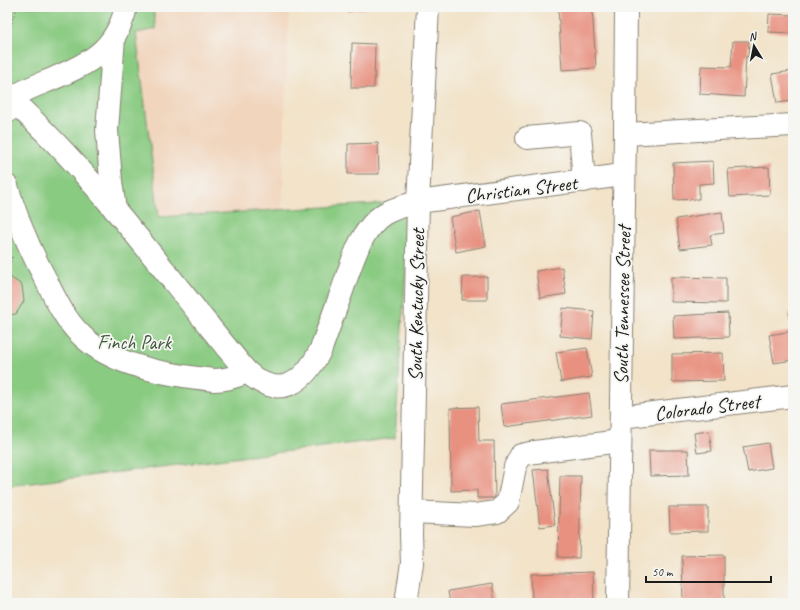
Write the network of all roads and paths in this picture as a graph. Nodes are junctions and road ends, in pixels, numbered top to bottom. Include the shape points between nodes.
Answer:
1 (18, 7) edge
2 (126, 7) edge
3 (428, 7) edge
4 (626, 7) edge
5 (114, 38) junction
6 (7, 74) edge
7 (9, 104) edge
8 (793, 125) edge
9 (625, 134) junction
10 (527, 138) dead end
11 (624, 175) junction
12 (584, 181) junction
13 (7, 186) edge
14 (418, 202) junction
15 (115, 210) junction
16 (247, 372) junction
17 (793, 396) edge
18 (621, 417) junction
19 (620, 442) junction
20 (412, 512) junction
21 (406, 603) edge
22 (618, 603) edge

1 - 6 path via 8,40 10,64
2 - 5 street
3 - 14 street, South Kentucky Street
4 - 9 street, South Tennessee Street
5 - 7 street via 96,57 19,94
5 - 15 street via 107,130
7 - 15 street, Christian Street via 35,122 54,140
8 - 9 street
9 - 11 street, South Tennessee Street
10 - 12 street via 580,133
11 - 12 street, Christian Street
11 - 18 street, South Tennessee Street
12 - 14 street, Christian Street
13 - 16 street via 24,234 51,291 73,326 88,342 115,358 150,370 214,380 231,378
14 - 16 street, Christian Street via 384,214 369,228 355,254 321,349 302,376 286,386 268,386
14 - 20 street, South Kentucky Street
15 - 16 street, Christian Street
17 - 18 street, Colorado Street
18 - 19 street, South Tennessee Street
19 - 20 street via 521,455 515,467 508,502 497,512 475,515
19 - 22 street, South Tennessee Street
20 - 21 street, South Kentucky Street via 412,563

